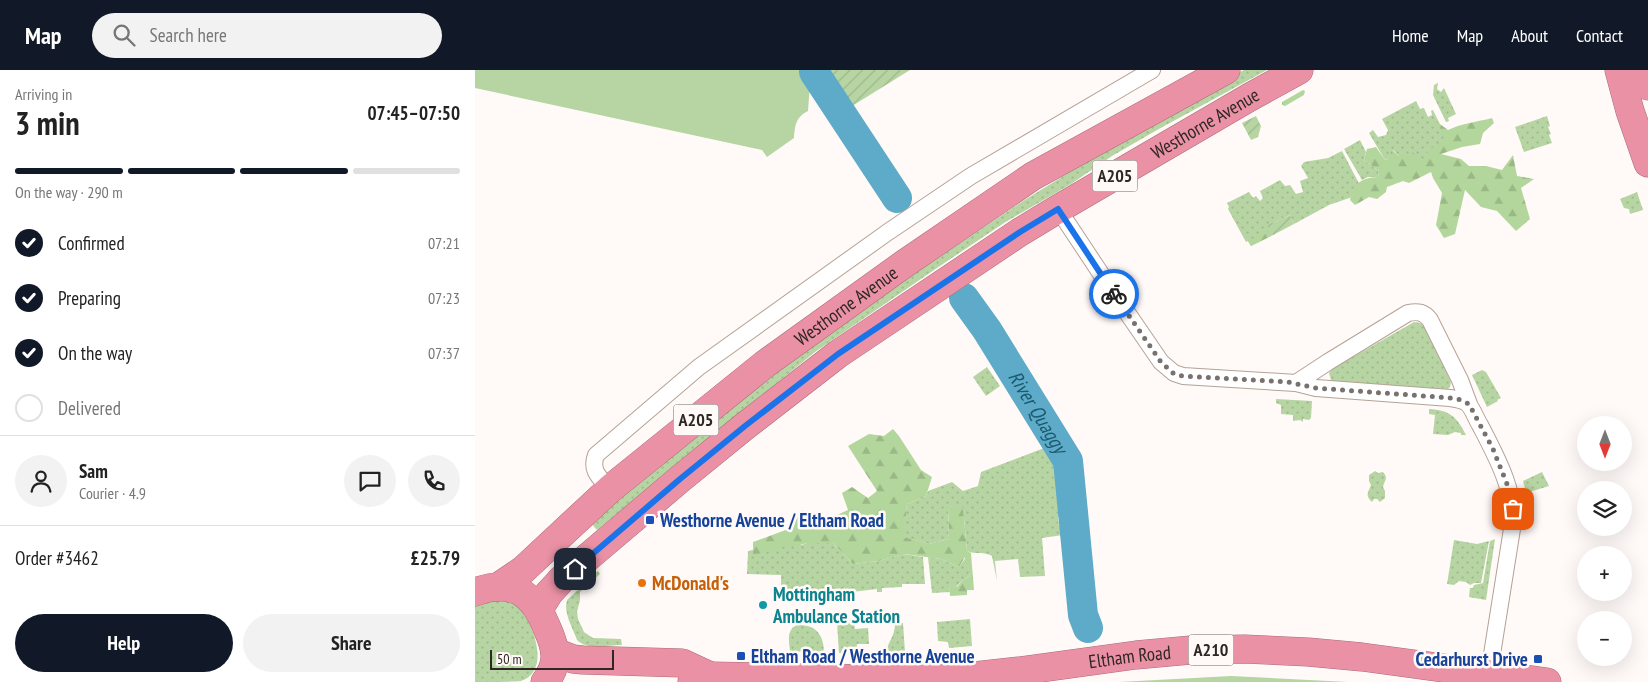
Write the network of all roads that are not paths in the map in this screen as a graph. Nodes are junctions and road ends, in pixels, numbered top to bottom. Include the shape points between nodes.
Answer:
1 (1152, 70) edge
2 (1226, 70) edge
3 (1299, 70) edge
4 (1619, 70) edge
5 (1643, 70) edge
6 (1648, 86) edge
7 (1648, 163) edge
8 (1058, 209) junction
9 (1296, 383) junction
10 (1469, 404) junction
11 (605, 484) junction
12 (486, 589) edge
13 (539, 609) junction
14 (555, 652) junction
15 (1489, 673) junction
16 (704, 680) edge
17 (545, 682) edge
18 (1547, 682) edge

1 - 11 street, Westhorne Avenue via 971,176 699,367 596,455 595,471
2 - 11 highway, Westhorne Avenue / A205 via 1025,182 904,264
3 - 8 highway, Westhorne Avenue / A205
4 - 7 highway
5 - 6 highway
8 - 9 street via 1113,292 1174,374
8 - 13 highway, Westhorne Avenue / A205 via 838,354 687,473 562,579
9 - 10 street via 1316,388 1451,398
9 - 10 street via 1408,313 1419,312 1430,320 1461,380
10 - 15 street via 1493,449 1511,494 1513,509
11 - 12 highway, Westhorne Avenue / A205 via 523,570
12 - 13 highway, A205 via 518,590
13 - 14 highway, A205
14 - 16 highway, Eltham Road / A210 via 583,660 682,664
14 - 17 highway, A205 via 555,665
15 - 16 highway, Eltham Road / A210 via 1362,657 1244,649 1136,655 935,679
15 - 18 highway, Eltham Road / A210

